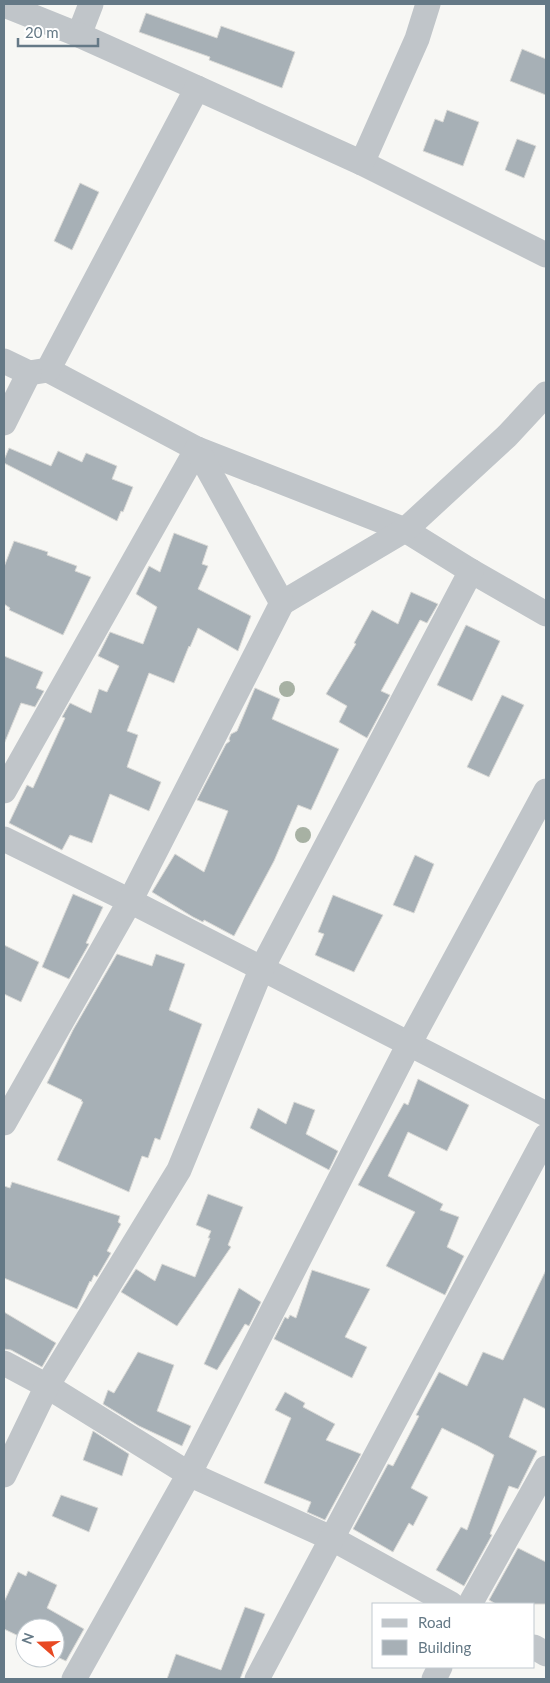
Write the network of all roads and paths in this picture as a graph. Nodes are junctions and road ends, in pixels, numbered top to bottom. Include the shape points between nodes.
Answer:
1 (91, 4) edge
2 (428, 4) edge
3 (4, 5) edge
4 (79, 35) junction
5 (196, 88) junction
6 (362, 163) junction
7 (546, 255) edge
8 (4, 361) edge
9 (39, 372) junction
10 (546, 394) edge
11 (4, 423) edge
12 (197, 449) junction
13 (405, 530) junction
14 (471, 571) junction
15 (282, 603) junction
16 (546, 614) edge
17 (546, 791) edge
18 (4, 792) edge
19 (4, 840) edge
20 (130, 901) junction
21 (261, 970) junction
22 (409, 1044) junction
23 (546, 1114) edge
24 (4, 1123) edge
25 (546, 1136) edge
26 (4, 1363) edge
27 (47, 1386) junction
28 (546, 1468) edge
29 (189, 1474) junction
30 (4, 1475) edge
31 (331, 1538) junction
32 (448, 1603) edge
33 (471, 1603) edge
34 (535, 1648) edge
35 (546, 1654) edge
36 (74, 1679) edge
37 (257, 1679) edge

1 - 4 street
2 - 6 street via 417,39
3 - 4 street
4 - 5 street
5 - 6 street
5 - 9 street
6 - 7 street
8 - 9 street
9 - 11 street
9 - 12 street
10 - 13 street via 507,436
12 - 13 street
12 - 15 street
12 - 18 street
13 - 14 street
13 - 15 street
14 - 16 street
14 - 21 street
15 - 20 street
17 - 22 street
19 - 20 street
20 - 21 street
20 - 24 street
21 - 22 street
21 - 27 street via 179,1170
22 - 23 street
22 - 29 street
25 - 31 street
26 - 27 street
27 - 29 street
27 - 30 street
28 - 33 street
29 - 31 street
29 - 36 street
31 - 32 street
31 - 37 street
34 - 35 street

